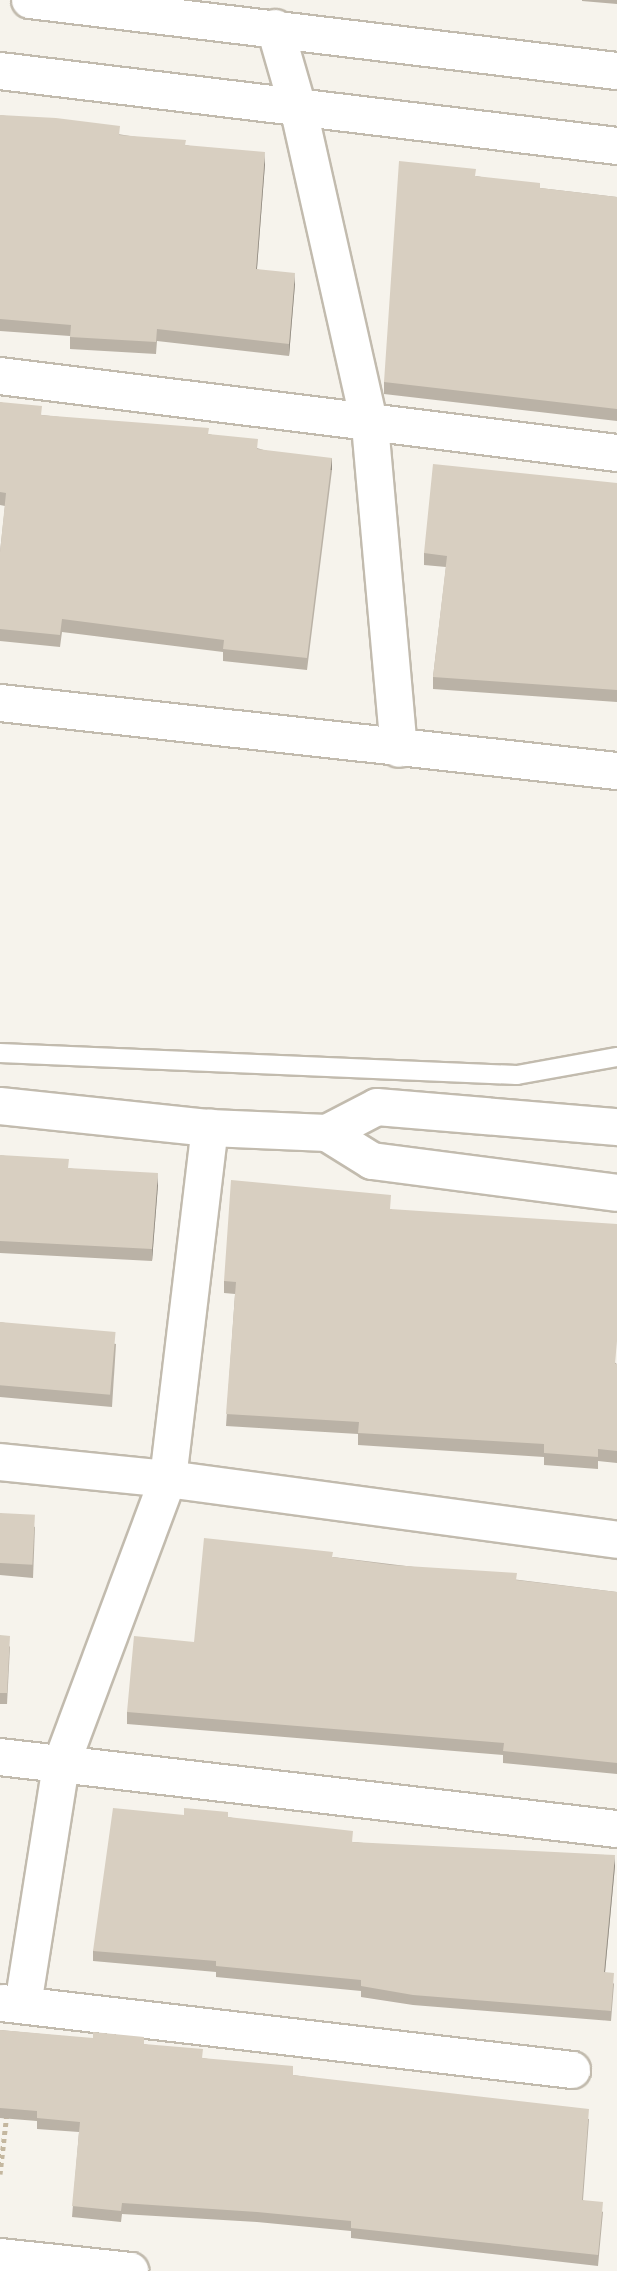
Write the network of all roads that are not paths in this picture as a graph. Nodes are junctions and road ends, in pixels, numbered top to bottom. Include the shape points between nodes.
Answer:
1 (30, 0) edge
2 (275, 28) junction
3 (0, 71) edge
4 (617, 71) edge
5 (299, 111) junction
6 (617, 146) edge
7 (0, 376) edge
8 (370, 425) junction
9 (617, 453) edge
10 (0, 703) edge
11 (399, 749) junction
12 (617, 771) edge
13 (0, 1053) edge
14 (617, 1057) edge
15 (0, 1106) edge
16 (617, 1127) edge
17 (210, 1128) junction
18 (327, 1133) junction
19 (617, 1193) edge
20 (0, 1462) edge
21 (168, 1479) junction
22 (617, 1540) edge
23 (0, 1757) edge
24 (61, 1765) junction
25 (617, 1829) edge
26 (12, 2004) edge
27 (572, 2070) dead end
28 (0, 2257) edge
29 (48, 2267) edge
30 (130, 2271) edge

1 - 2 street
2 - 4 street
2 - 5 street
3 - 5 street
5 - 6 street
5 - 8 street
7 - 8 street
8 - 9 street
8 - 11 street
10 - 11 street
11 - 12 street
13 - 14 lane via 517,1075
15 - 17 street
16 - 18 street via 377,1107
17 - 18 street
17 - 21 street
18 - 19 street via 372,1161
20 - 21 street
21 - 22 street
21 - 24 street
23 - 24 street
24 - 25 street
24 - 26 street
26 - 27 street
28 - 29 street
29 - 30 street

